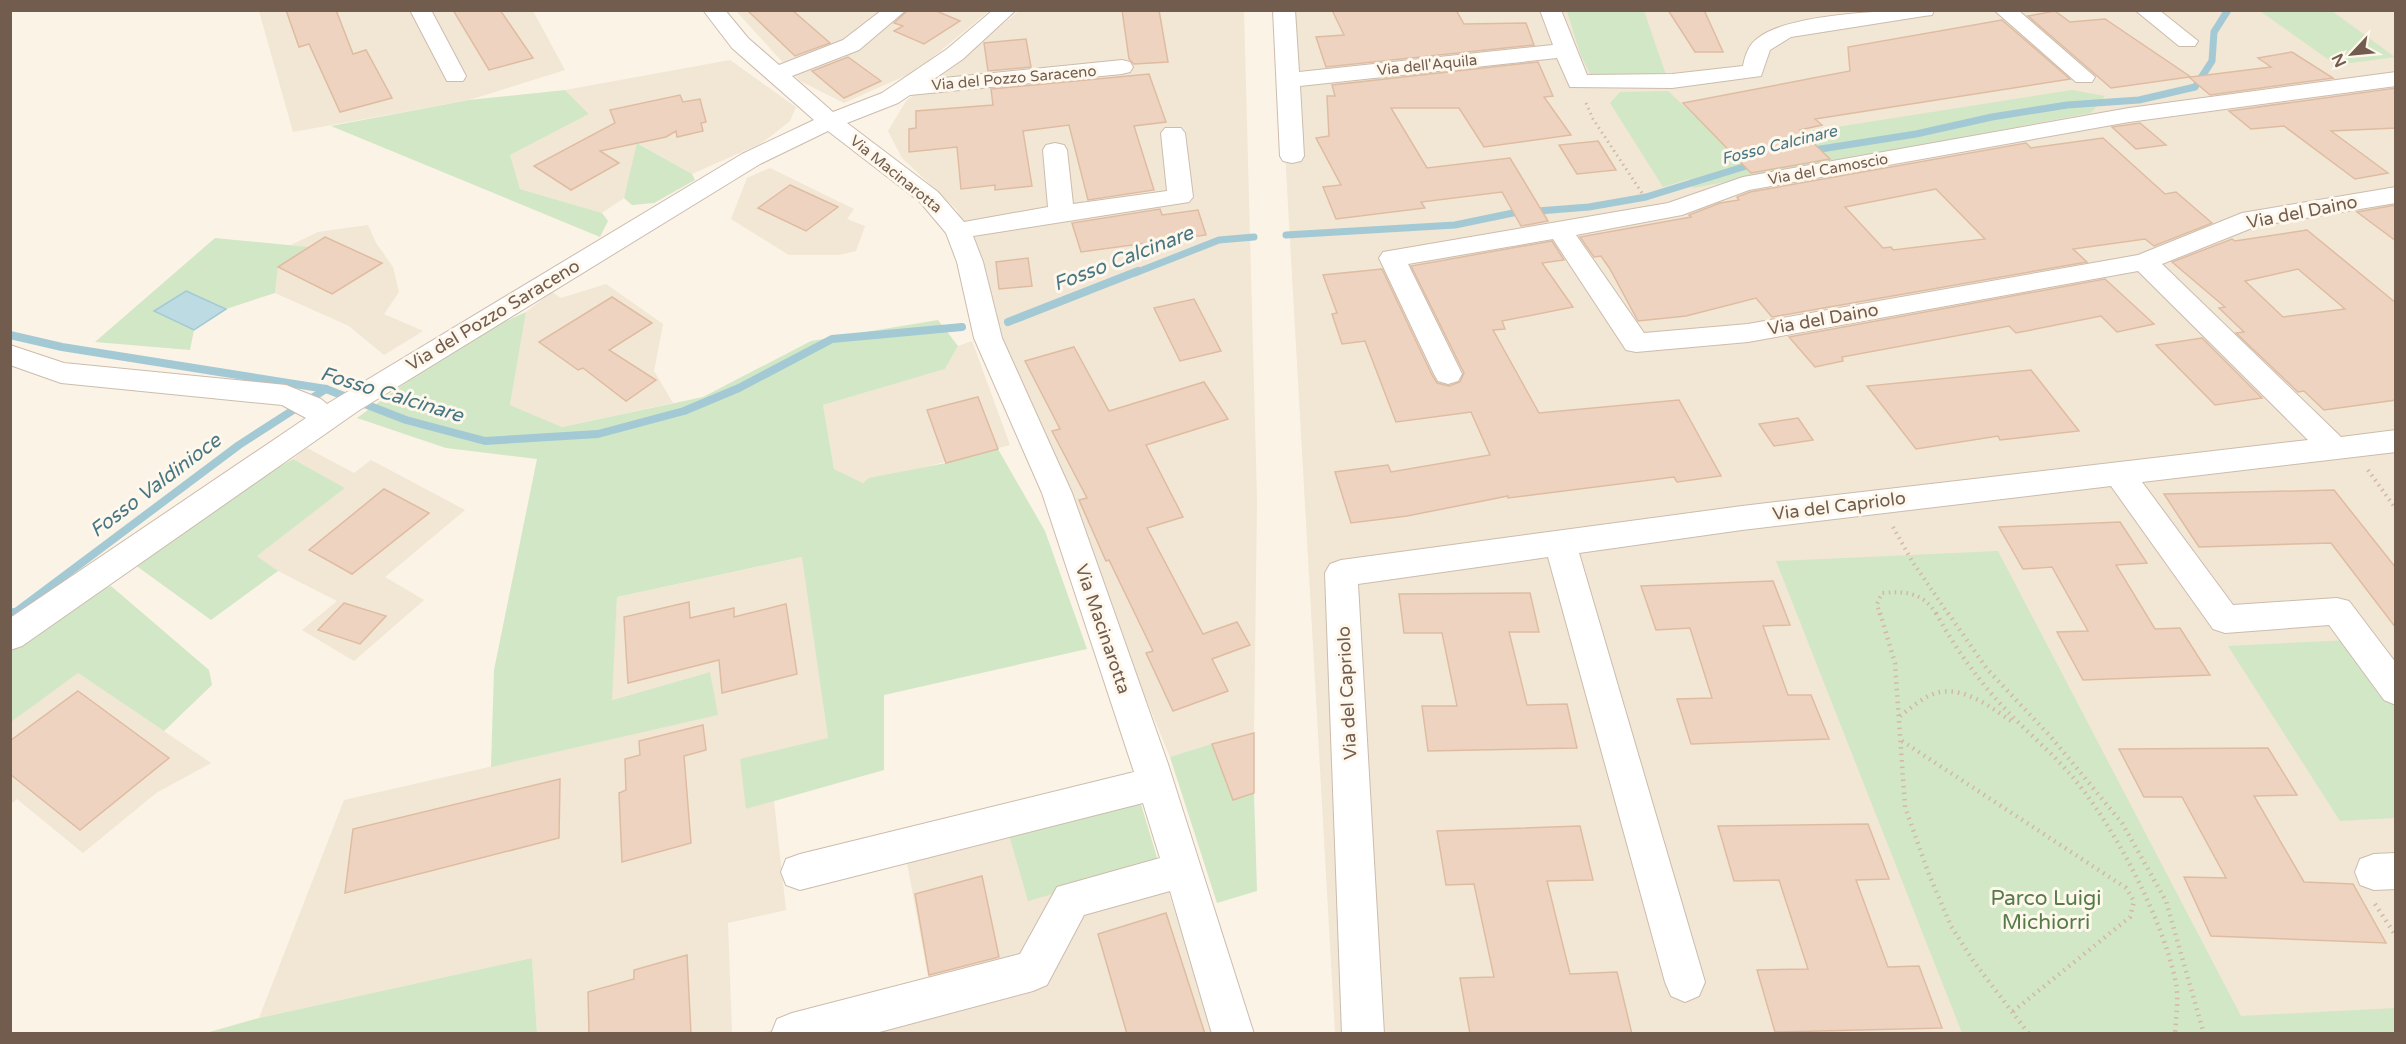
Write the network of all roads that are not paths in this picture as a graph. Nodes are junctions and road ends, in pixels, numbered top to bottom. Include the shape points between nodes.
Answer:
1 (420, 10) edge
2 (713, 10) edge
3 (896, 10) edge
4 (1006, 10) edge
5 (1284, 10) edge
6 (1550, 10) edge
7 (1924, 10) edge
8 (2004, 10) edge
9 (2145, 10) edge
10 (2187, 41) dead end
11 (1566, 50) junction
12 (1122, 68) dead end
13 (777, 74) junction
14 (455, 76) dead end
15 (2084, 77) dead end
16 (2396, 79) edge
17 (1288, 80) junction
18 (905, 88) junction
19 (830, 121) junction
20 (1173, 133) dead end
21 (1055, 150) dead end
22 (1292, 156) dead end
23 (2396, 195) edge
24 (1061, 213) junction
25 (1560, 230) junction
26 (958, 231) junction
27 (2144, 262) junction
28 (10, 354) edge
29 (1448, 374) dead end
30 (326, 419) junction
31 (2396, 441) edge
32 (2344, 448) junction
33 (2119, 474) junction
34 (1560, 543) junction
35 (10, 636) edge
36 (2396, 690) edge
37 (1156, 783) junction
38 (1182, 870) junction
39 (800, 872) dead end
40 (1685, 982) dead end
41 (792, 1034) edge
42 (1233, 1034) edge
43 (1363, 1034) edge

1 - 14 street
2 - 13 street, Via Macinarotta via 740,43
3 - 13 street via 851,45
4 - 18 street, Via del Pozzo Saraceno via 956,54
5 - 17 street
6 - 11 street
7 - 11 street via 1785,31 1755,52 1753,71 1672,81 1578,82
8 - 15 street
9 - 10 street
11 - 17 street, Via dell'Aquila
12 - 18 street, Via del Pozzo Saraceno
13 - 19 street, Via Macinarotta
16 - 25 street, Via del Camoscio via 2129,115 1743,184 1673,210
17 - 22 street
18 - 19 street, Via del Pozzo Saraceno via 890,98
19 - 26 street, Via Macinarotta via 929,197
19 - 30 street, Via del Pozzo Saraceno via 751,159
20 - 24 street via 1180,197
21 - 24 street
23 - 27 street, Via del Daino via 2251,219
24 - 26 street
25 - 27 street, Via del Daino via 1636,343 1748,333
25 - 29 street, Via del Camoscio via 1392,258
26 - 37 street, Via Macinarotta via 970,262 988,338 1057,493
27 - 32 street
28 - 30 street via 62,373 286,395 311,406
30 - 35 street, Via del Pozzo Saraceno
31 - 32 street, Via del Capriolo
32 - 33 street, Via del Capriolo
33 - 34 street, Via del Capriolo
33 - 36 street via 2225,620 2337,611
34 - 40 street
34 - 43 street, Via del Capriolo via 1341,573
37 - 38 street, Via Macinarotta
37 - 39 street
38 - 41 street via 1071,900 1033,971
38 - 42 street, Via Macinarotta

